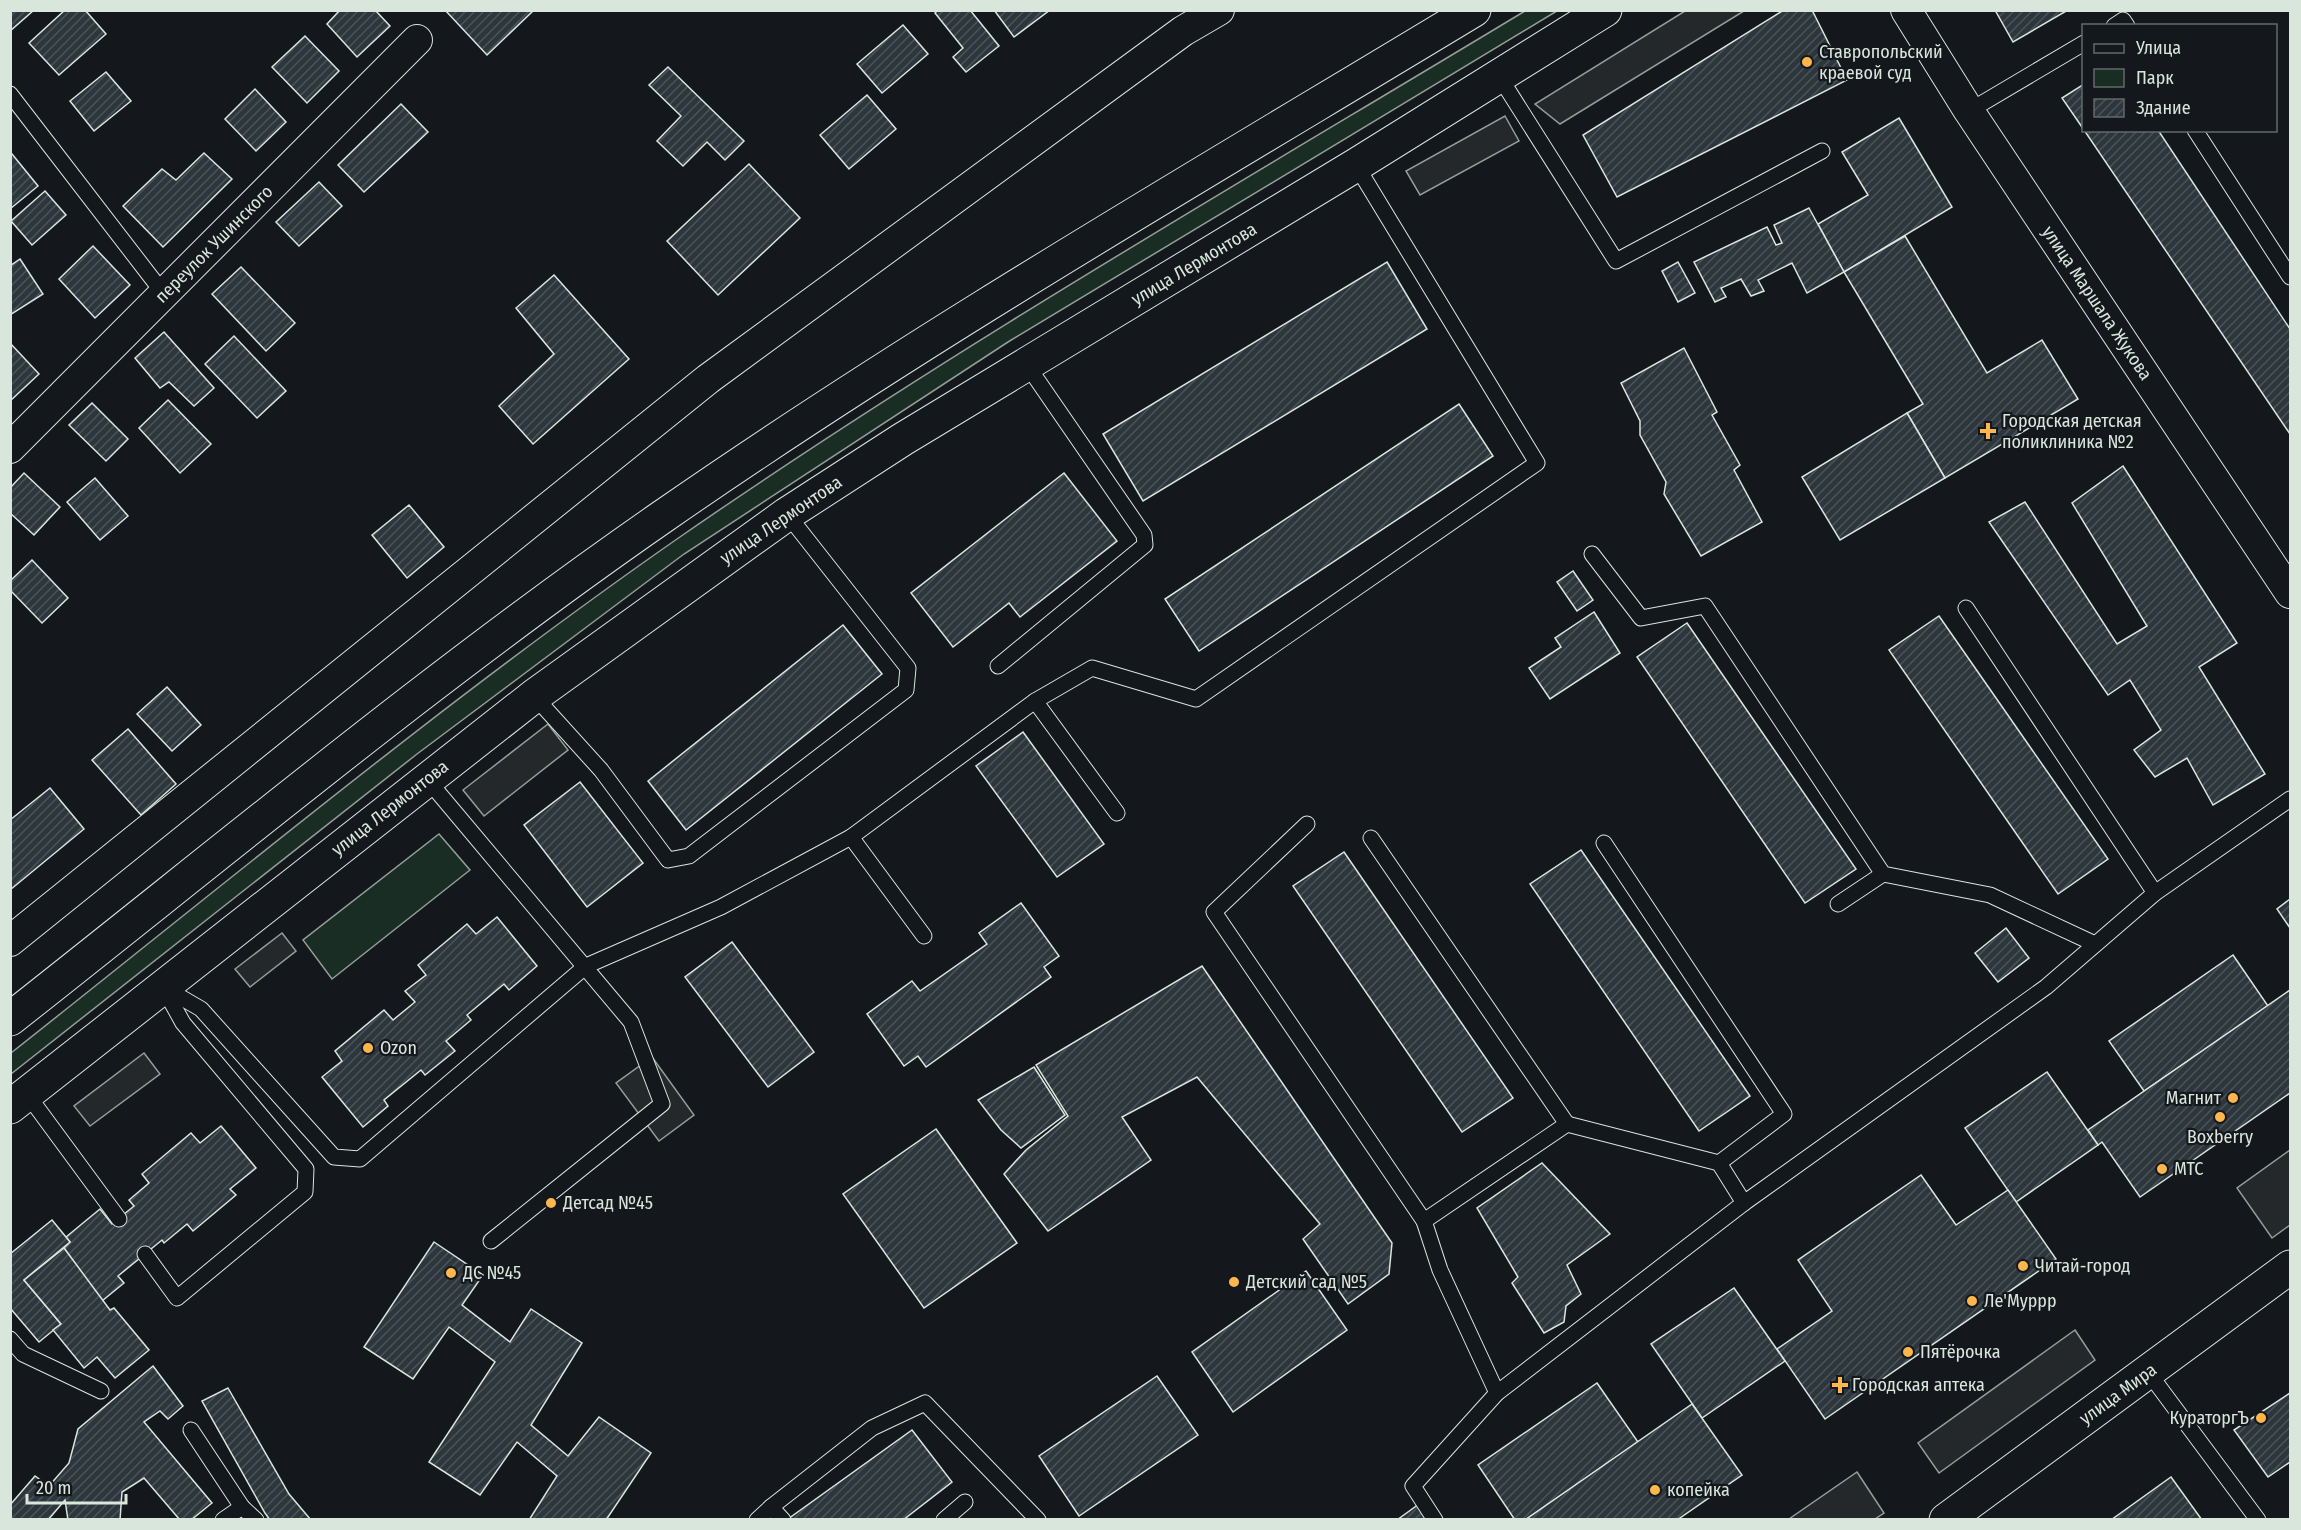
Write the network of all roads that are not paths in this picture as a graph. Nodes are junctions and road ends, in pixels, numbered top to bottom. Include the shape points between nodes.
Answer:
1 (1219, 10) edge
2 (1474, 10) edge
3 (1605, 10) edge
4 (1906, 10) edge
5 (1175, 21) edge
6 (417, 40) dead end
7 (2082, 44) edge
8 (1499, 76) junction
9 (10, 94) edge
10 (1969, 111) junction
11 (2196, 132) edge
12 (1822, 151) dead end
13 (1356, 165) junction
14 (2290, 277) edge
15 (164, 294) junction
16 (1027, 365) junction
17 (10, 448) edge
18 (787, 514) junction
19 (1592, 554) dead end
20 (2290, 593) edge
21 (1966, 608) dead end
22 (998, 666) dead end
23 (534, 696) junction
24 (1035, 701) junction
25 (426, 778) junction
26 (2290, 800) edge
27 (1117, 813) dead end
28 (1307, 824) dead end
29 (851, 837) junction
30 (1371, 838) dead end
31 (1604, 843) dead end
32 (1883, 874) junction
33 (2155, 893) junction
34 (1838, 904) dead end
35 (924, 936) dead end
36 (10, 941) edge
37 (2095, 944) junction
38 (586, 966) junction
39 (162, 987) junction
40 (10, 1019) edge
41 (19, 1100) edge
42 (1567, 1124) junction
43 (1719, 1163) junction
44 (1744, 1203) junction
45 (119, 1219) dead end
46 (1424, 1221) junction
47 (491, 1241) dead end
48 (145, 1254) dead end
49 (2290, 1267) edge
50 (10, 1339) edge
51 (2148, 1372) junction
52 (101, 1391) dead end
53 (1497, 1393) junction
54 (191, 1430) dead end
55 (965, 1502) dead end
56 (242, 1507) junction
57 (771, 1507) junction
58 (223, 1520) edge
59 (256, 1520) edge
60 (757, 1520) edge
61 (783, 1520) edge
62 (944, 1520) edge
63 (1038, 1520) edge
64 (1435, 1520) edge
65 (1946, 1520) edge
66 (2258, 1520) edge

1 - 5 street
2 - 40 main road via 975,313 659,519 390,720
3 - 8 main road, улица Лермонтова
4 - 10 street, улица Маршала Жукова
5 - 36 street via 708,379
6 - 15 street, переулок Ушинского
7 - 10 lane
8 - 12 lane via 1616,261
8 - 13 main road, улица Лермонтова
9 - 15 lane
10 - 20 street, улица Маршала Жукова
11 - 14 lane
13 - 16 main road, улица Лермонтова
13 - 24 lane via 1537,463 1196,699 1092,668
15 - 17 street, переулок Ушинского
16 - 18 main road, улица Лермонтова
16 - 22 lane via 1144,535 1145,545
18 - 23 main road, улица Лермонтова
18 - 23 lane via 908,668 906,690 689,856 668,860 601,770
19 - 32 lane via 1641,618 1705,606
21 - 33 lane
23 - 25 main road, улица Лермонтова
24 - 27 lane
24 - 29 lane
25 - 38 lane
25 - 39 main road, улица Лермонтова
26 - 33 lane
28 - 46 lane via 1214,912
29 - 35 lane
29 - 38 lane via 721,907
30 - 42 lane
31 - 43 lane via 1784,1114
32 - 34 lane
32 - 37 lane via 1990,895
33 - 37 lane
37 - 44 lane via 2046,987
38 - 39 lane via 360,1159 334,1157 201,1009
38 - 47 lane via 631,1022 662,1104
39 - 41 main road, улица Лермонтова
39 - 48 lane via 183,1023 306,1169 305,1192 177,1298
41 - 45 lane
42 - 43 lane
42 - 46 lane
43 - 44 lane
44 - 53 lane
46 - 53 lane via 1440,1270
49 - 51 main road, улица Мира
50 - 52 lane via 23,1354
51 - 65 main road, улица Мира
51 - 66 lane
53 - 64 lane via 1413,1486
54 - 56 lane
55 - 62 lane
56 - 58 lane
56 - 59 lane
57 - 60 lane
57 - 61 lane
57 - 63 lane via 872,1428 925,1403

